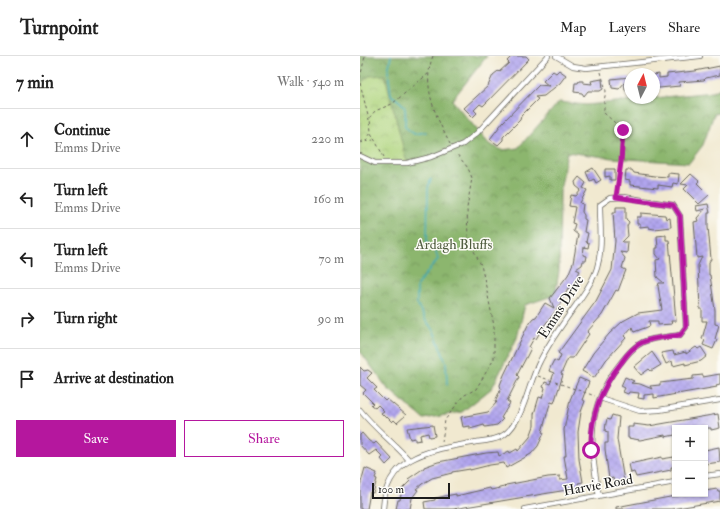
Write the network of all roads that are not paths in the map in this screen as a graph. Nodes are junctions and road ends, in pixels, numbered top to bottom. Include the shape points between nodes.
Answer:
1 (548, 56) edge
2 (556, 56) edge
3 (700, 56) edge
4 (360, 156) edge
5 (597, 397) junction
6 (720, 400) edge
7 (360, 410) edge
8 (409, 460) junction
9 (720, 474) edge
10 (708, 476) edge
11 (672, 483) edge
12 (598, 496) junction
13 (383, 509) edge
14 (526, 509) edge

1 - 4 street via 477,133 463,144 431,157 407,163 386,164
2 - 3 street via 578,67
5 - 6 street via 640,411
5 - 8 street, Emms Drive via 632,349 644,341 680,335 686,327 680,216 673,205 616,197 600,205 600,252 595,274 539,361 515,423 505,434 492,440 429,451
5 - 12 street via 591,441
7 - 8 street
8 - 13 street, Emms Drive via 396,473 389,486
9 - 10 street
11 - 12 street, Harvie Road
12 - 14 street, Harvie Road

